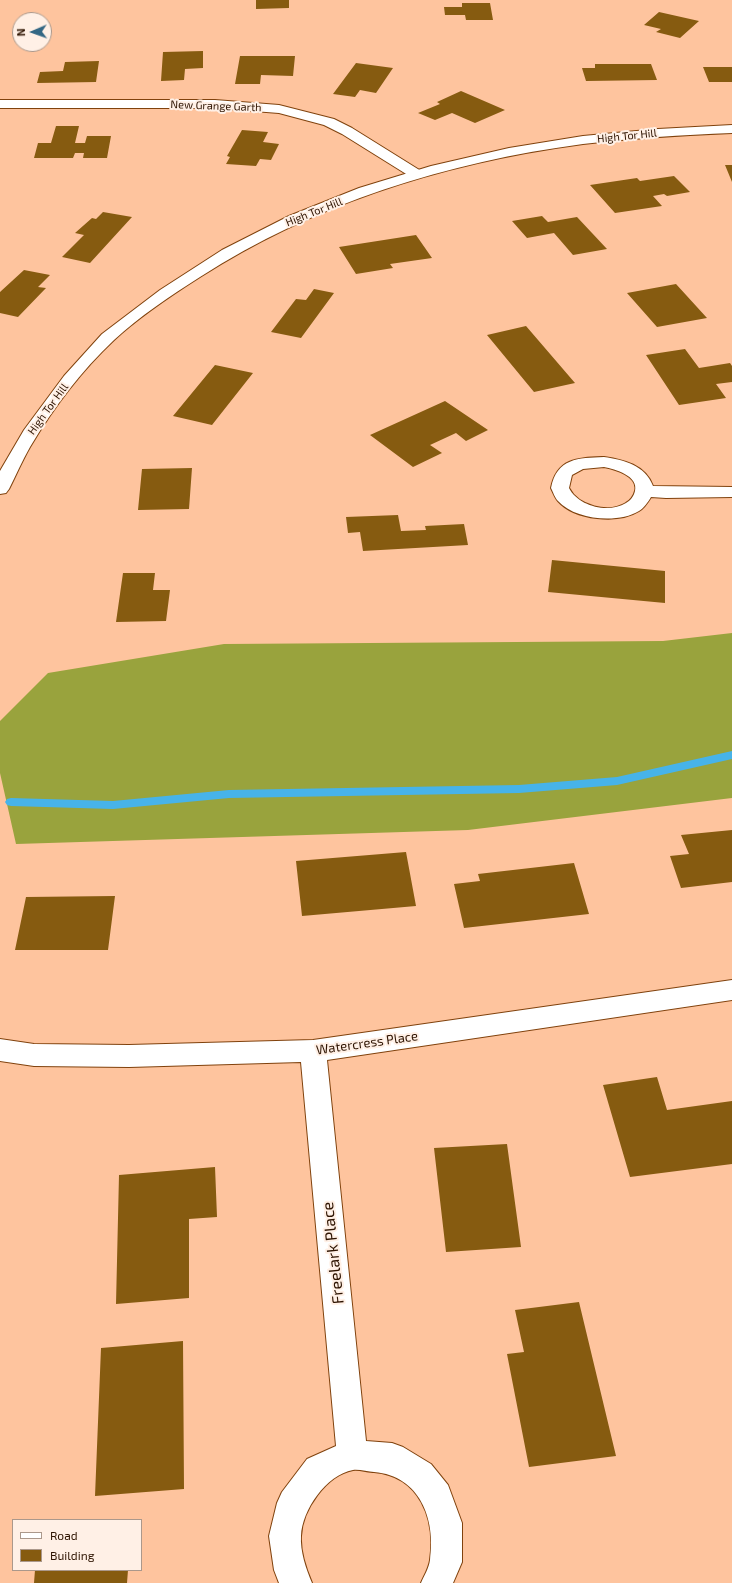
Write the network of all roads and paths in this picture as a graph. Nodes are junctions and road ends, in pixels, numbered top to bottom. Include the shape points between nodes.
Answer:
1 (0, 104) edge
2 (732, 129) edge
3 (416, 174) junction
4 (0, 489) edge
5 (645, 491) dead end
6 (732, 492) edge
7 (732, 990) edge
8 (0, 1050) edge
9 (313, 1051) junction
10 (352, 1455) junction
11 (296, 1583) edge
12 (437, 1583) edge

1 - 3 street, New Grange Garth via 215,104 279,109 323,120 347,131
2 - 3 street, High Tor Hill via 664,132 560,143
3 - 4 street, High Tor Hill via 292,220 240,245 186,278 146,307 102,343 60,391 24,443
5 - 6 street
7 - 9 street, Watercress Place
8 - 9 street, Watercress Place via 34,1055 128,1056
9 - 10 street, Freelark Place
10 - 11 street via 318,1470 293,1503 285,1536 290,1570
10 - 12 street via 392,1458 420,1474 436,1496 446,1523 446,1562

